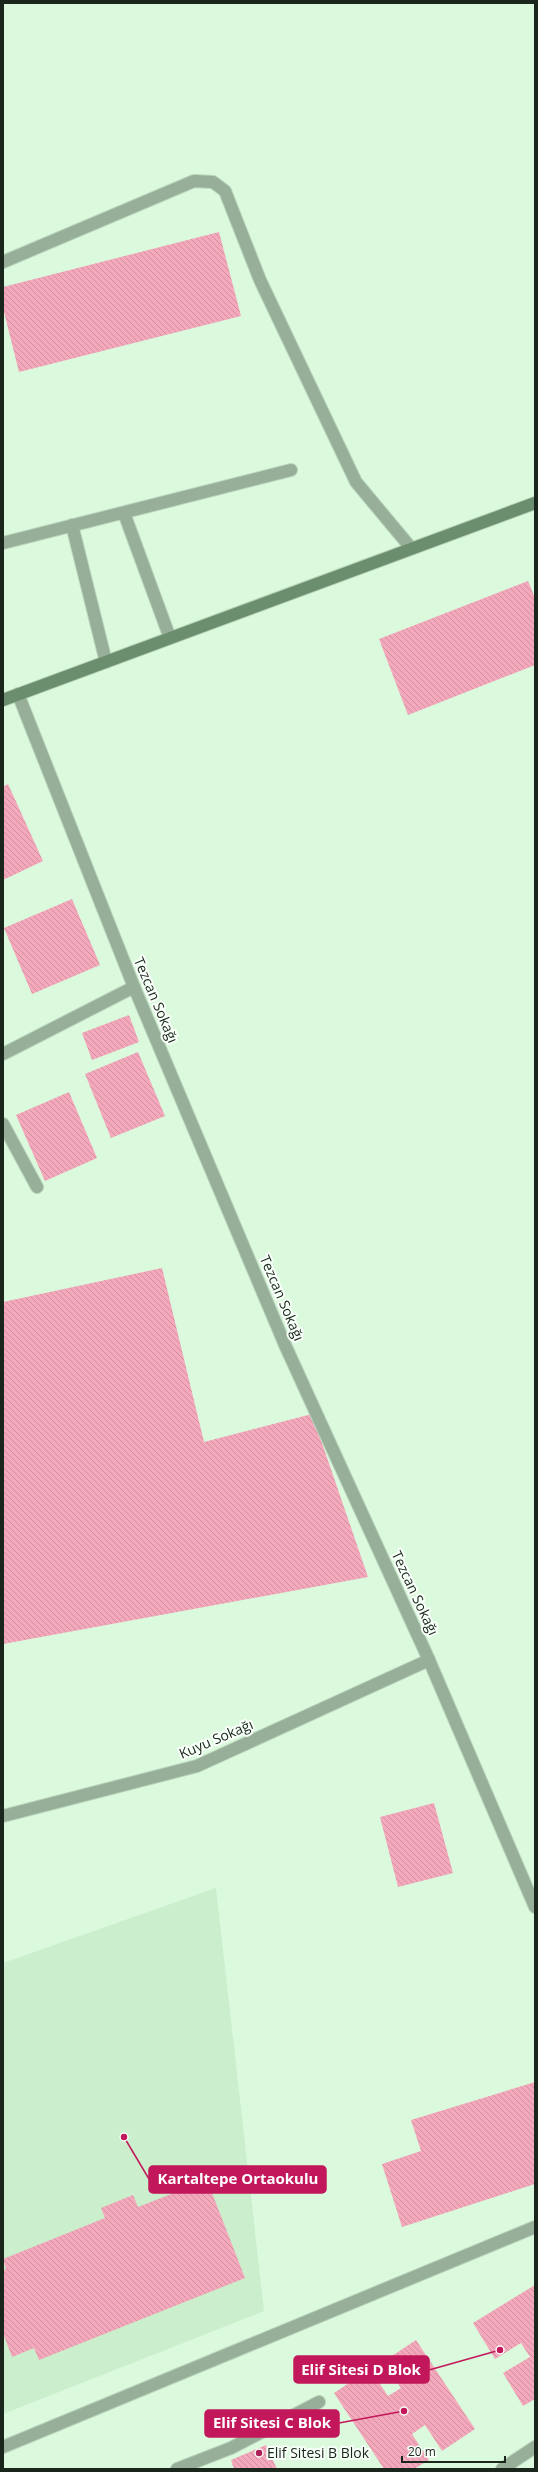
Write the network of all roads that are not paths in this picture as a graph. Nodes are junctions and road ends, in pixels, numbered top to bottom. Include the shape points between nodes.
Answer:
1 (3, 262) edge
2 (291, 470) dead end
3 (535, 503) edge
4 (124, 513) junction
5 (72, 525) junction
6 (3, 544) edge
7 (411, 548) junction
8 (170, 638) junction
9 (106, 662) junction
10 (18, 694) junction
11 (3, 700) edge
12 (134, 987) junction
13 (3, 1054) edge
14 (3, 1124) edge
15 (37, 1187) dead end
16 (429, 1660) junction
17 (3, 1816) edge
18 (535, 1907) edge
19 (535, 2227) edge
20 (319, 2402) dead end
21 (3, 2447) edge
22 (535, 2447) edge
23 (177, 2469) edge
24 (502, 2469) edge

1 - 7 street via 194,181 213,182 225,191 260,280 356,482
2 - 4 street
3 - 7 main road
4 - 5 street
4 - 8 street
5 - 6 street
5 - 9 street
7 - 8 main road
8 - 9 main road
9 - 10 main road
10 - 11 main road
10 - 12 street, Tezcan Sokağı
12 - 13 street
12 - 16 street, Tezcan Sokağı via 285,1345
14 - 15 street
16 - 17 street, Kuyu Sokağı via 197,1766
16 - 18 street, Tezcan Sokağı
19 - 21 street
20 - 23 street via 231,2448
22 - 24 street

